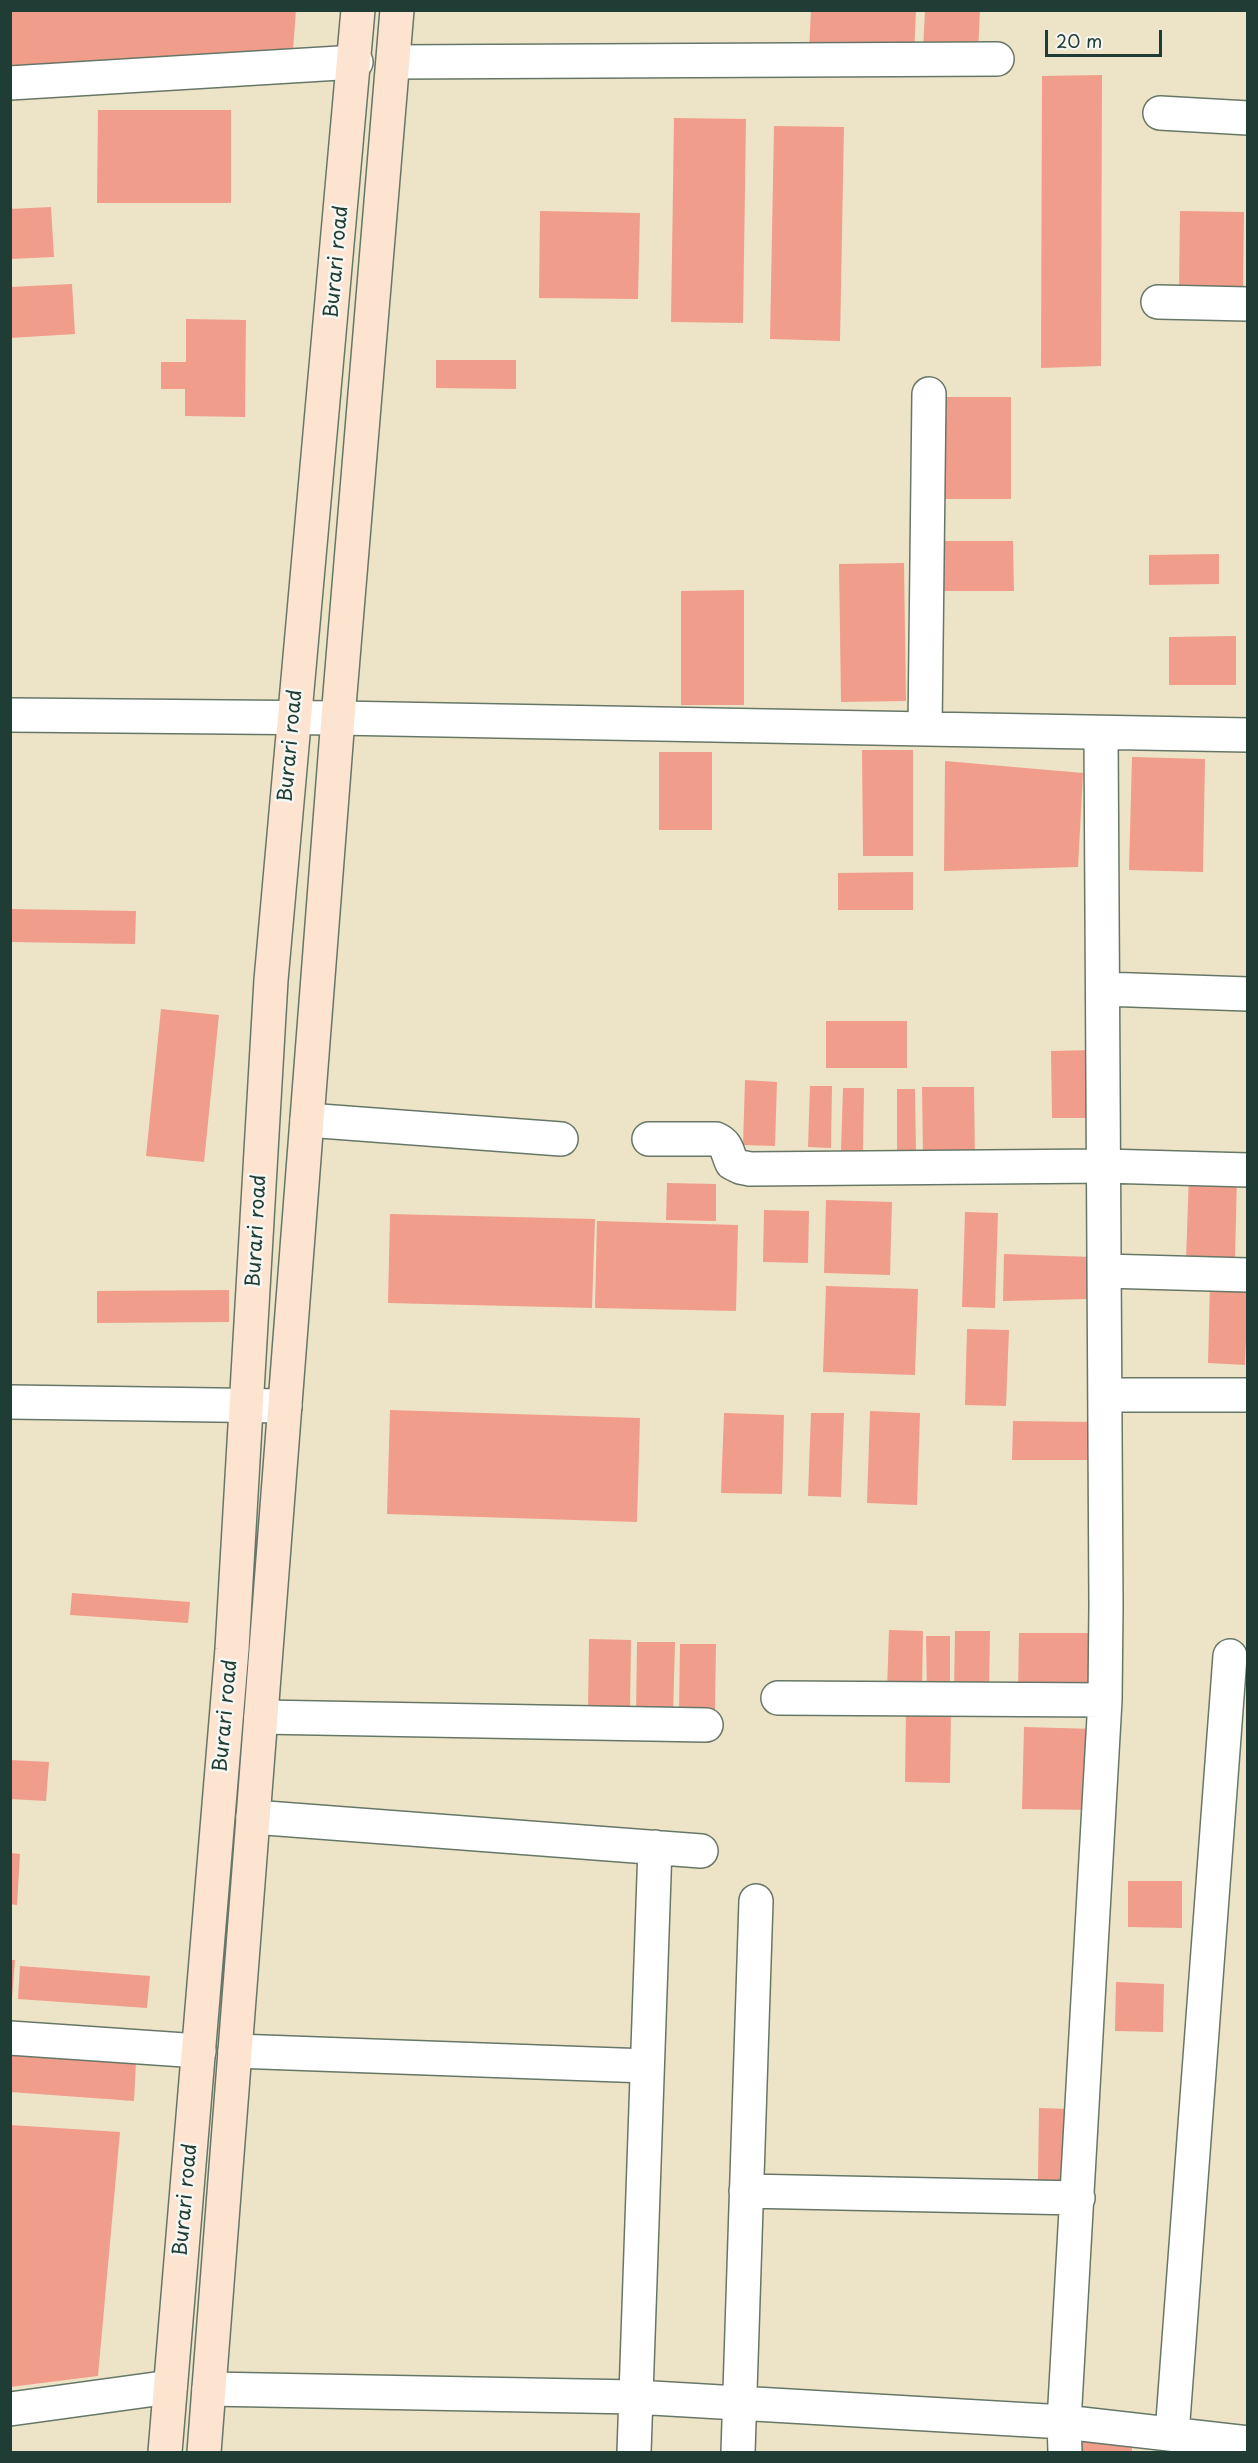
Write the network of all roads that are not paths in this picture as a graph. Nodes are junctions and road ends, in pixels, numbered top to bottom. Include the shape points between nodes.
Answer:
1 (358, 10) edge
2 (397, 10) edge
3 (997, 59) dead end
4 (356, 62) junction
5 (394, 62) junction
6 (10, 83) edge
7 (1160, 113) dead end
8 (1248, 117) edge
9 (1158, 303) dead end
10 (1248, 304) edge
11 (928, 394) dead end
12 (10, 715) edge
13 (294, 717) junction
14 (338, 718) junction
15 (925, 729) junction
16 (1101, 733) junction
17 (1248, 735) edge
18 (1103, 989) junction
19 (1248, 994) edge
20 (308, 1120) junction
21 (561, 1139) dead end
22 (650, 1139) dead end
23 (1104, 1166) junction
24 (1248, 1170) edge
25 (1105, 1271) junction
26 (1248, 1275) edge
27 (1105, 1395) junction
28 (1248, 1395) edge
29 (10, 1402) edge
30 (285, 1406) junction
31 (246, 1407) junction
32 (1230, 1656) dead end
33 (778, 1698) dead end
34 (1105, 1700) junction
35 (261, 1717) junction
36 (705, 1725) dead end
37 (253, 1817) junction
38 (655, 1847) junction
39 (701, 1851) dead end
40 (756, 1901) dead end
41 (10, 2038) edge
42 (199, 2050) junction
43 (235, 2050) junction
44 (647, 2066) junction
45 (746, 2191) junction
46 (1078, 2198) junction
47 (170, 2387) junction
48 (209, 2389) junction
49 (635, 2397) junction
50 (740, 2404) junction
51 (10, 2409) edge
52 (1172, 2434) junction
53 (1065, 2437) edge
54 (1248, 2443) edge
55 (165, 2452) edge
56 (204, 2452) edge
57 (634, 2452) edge
58 (738, 2452) edge

1 - 4 main road, Burari road
2 - 5 main road, Burari road
3 - 5 street
4 - 6 street
4 - 13 main road, Burari road
5 - 14 main road, Burari road
7 - 8 street
9 - 10 street
11 - 15 street
12 - 13 street
13 - 14 street
13 - 31 main road, Burari road via 272,980
14 - 15 street
14 - 20 main road, Burari road
15 - 16 street
16 - 17 street
16 - 18 street
18 - 19 street
18 - 23 street
20 - 21 street
20 - 30 main road, Burari road
22 - 23 street via 716,1139 727,1147 732,1163 750,1169
23 - 24 street
23 - 25 street
25 - 26 street
25 - 27 street
27 - 28 street
27 - 34 street
29 - 31 street
30 - 31 street
30 - 35 main road, Burari road
31 - 42 main road, Burari road via 232,1649
32 - 52 street
33 - 34 street
34 - 46 street
35 - 36 street
35 - 37 main road, Burari road
37 - 38 street
37 - 43 main road, Burari road
38 - 39 street
38 - 44 street
40 - 45 street
41 - 42 street
42 - 47 main road, Burari road
43 - 44 street
43 - 48 main road, Burari road
44 - 49 street
45 - 46 street
45 - 50 street
46 - 53 street
47 - 51 street
47 - 55 main road, Burari road
48 - 49 street
48 - 56 main road, Burari road
49 - 50 street
49 - 57 street
50 - 53 street
50 - 58 street
52 - 53 street
52 - 54 street

